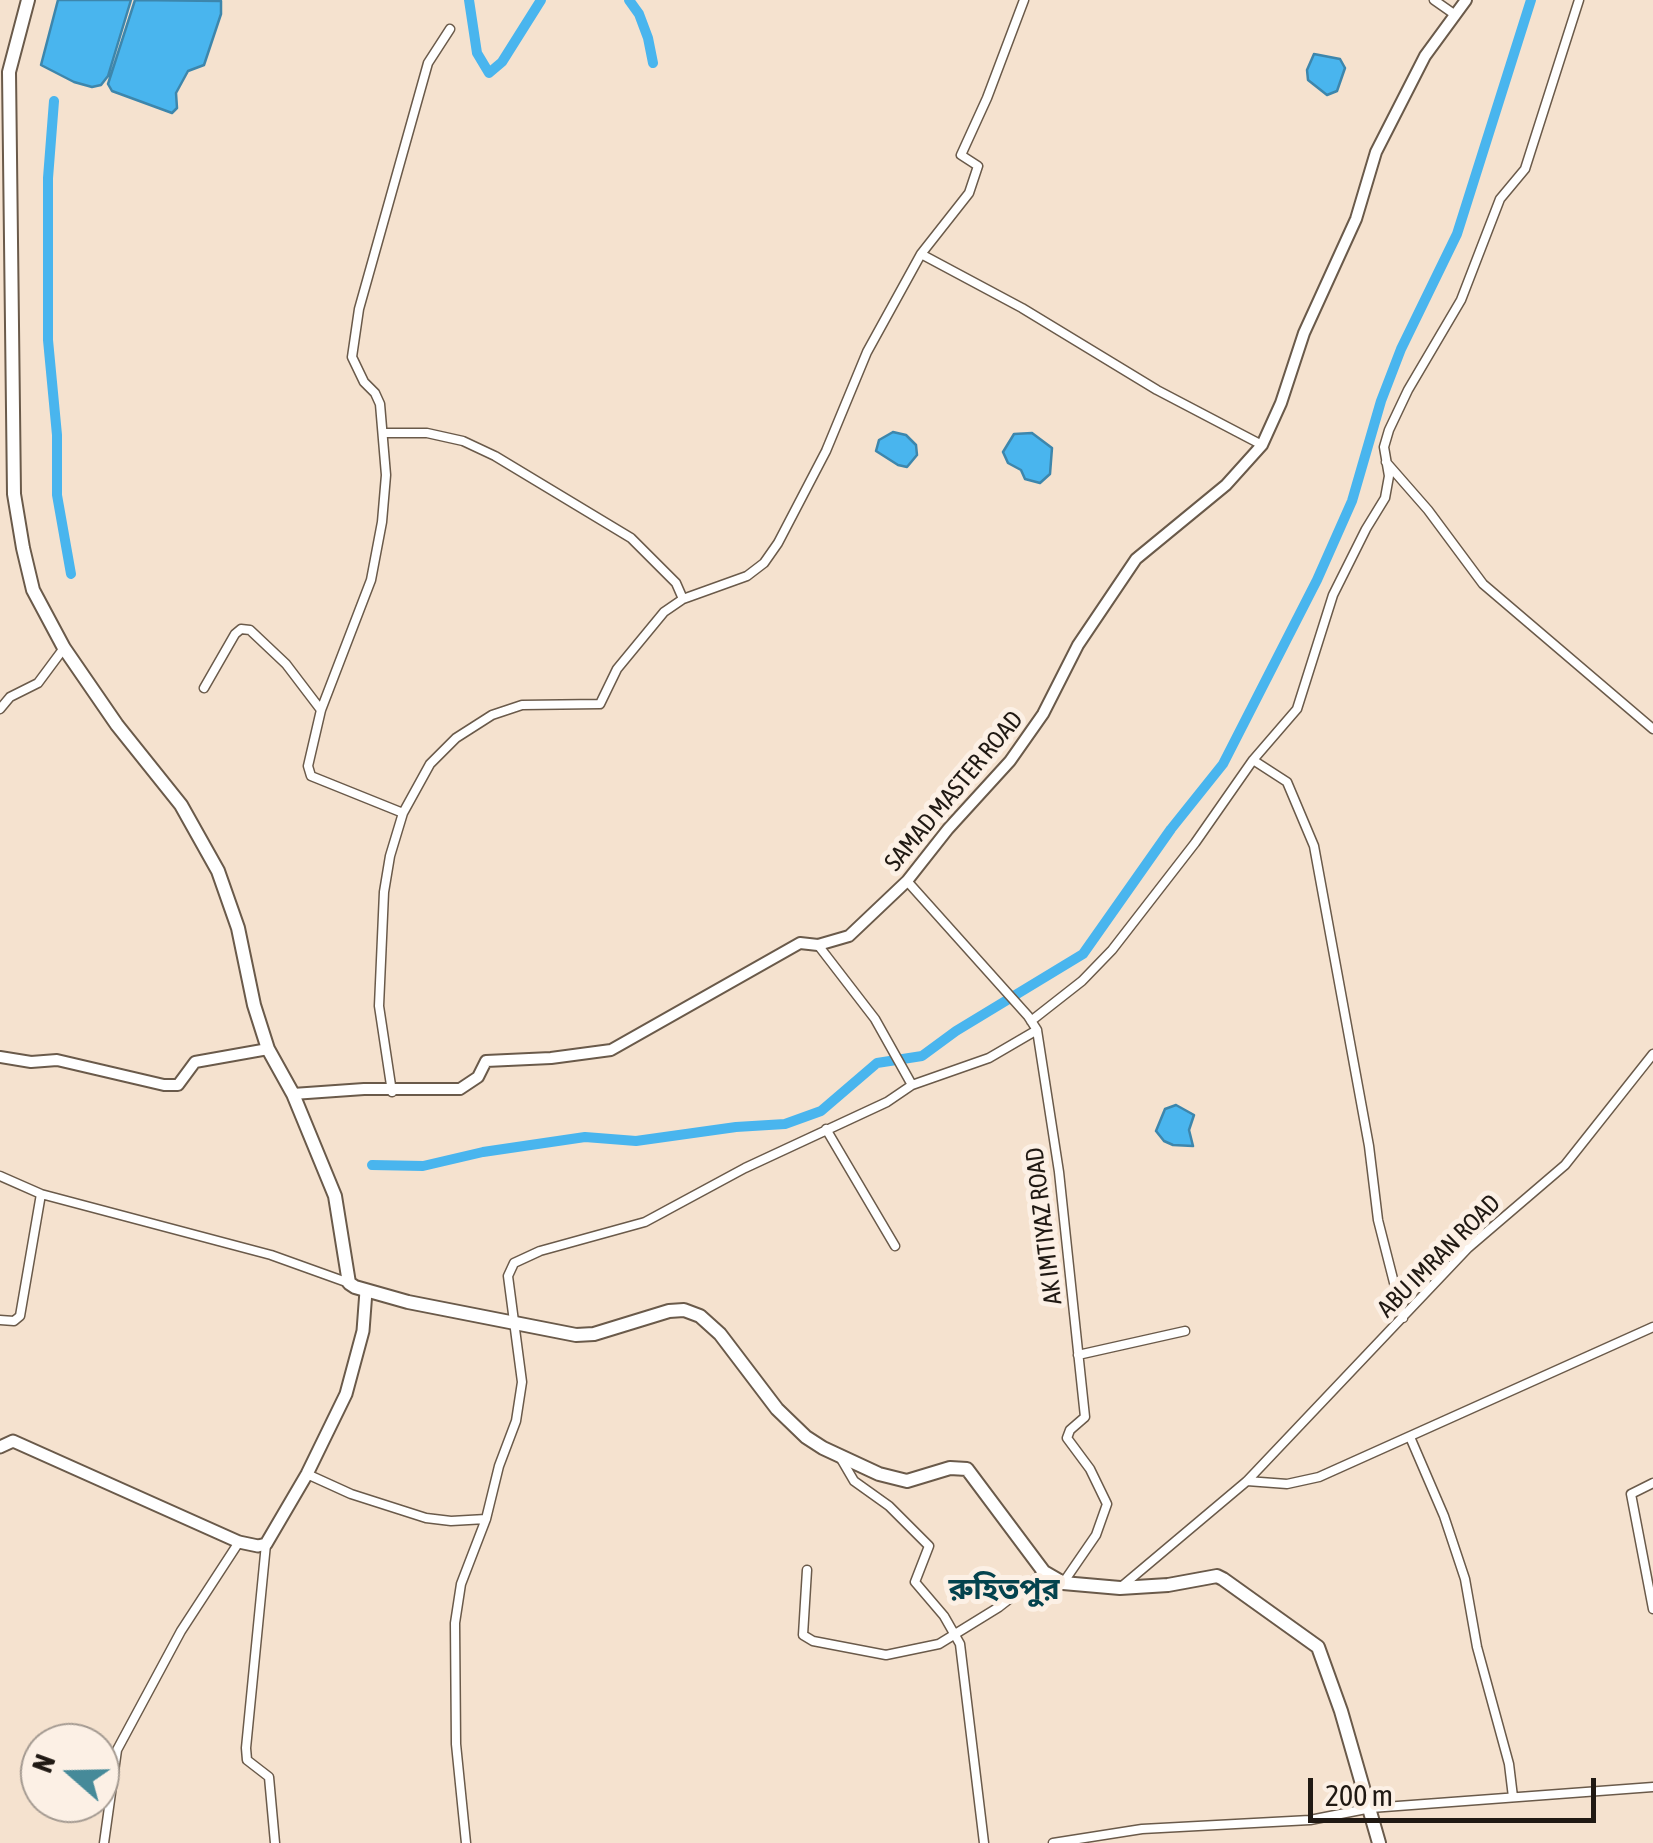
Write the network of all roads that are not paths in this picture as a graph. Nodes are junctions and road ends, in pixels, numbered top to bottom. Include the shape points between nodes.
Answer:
1 (28, 0) edge
2 (1024, 0) edge
3 (1434, 0) edge
4 (1466, 0) edge
5 (1579, 0) edge
6 (1454, 14) junction
7 (450, 29) dead end
8 (921, 254) junction
9 (6, 390) edge
10 (384, 433) junction
11 (1262, 445) junction
12 (1386, 462) junction
13 (683, 599) junction
14 (64, 648) junction
15 (204, 688) dead end
16 (0, 708) edge
17 (322, 710) junction
18 (1653, 729) edge
19 (1253, 760) junction
20 (403, 813) junction
21 (907, 881) junction
22 (818, 945) junction
23 (1032, 1022) junction
24 (268, 1049) junction
25 (1653, 1054) edge
26 (0, 1057) edge
27 (912, 1085) junction
28 (392, 1092) junction
29 (293, 1094) junction
30 (826, 1129) junction
31 (0, 1176) edge
32 (41, 1194) junction
33 (894, 1246) dead end
34 (348, 1282) junction
35 (366, 1291) junction
36 (1403, 1318) junction
37 (0, 1320) edge
38 (512, 1324) junction
39 (1653, 1327) edge
40 (1185, 1330) dead end
41 (1078, 1354) junction
42 (1410, 1437) junction
43 (0, 1446) edge
44 (840, 1457) junction
45 (307, 1474) junction
46 (1247, 1480) junction
47 (1653, 1484) edge
48 (486, 1519) junction
49 (239, 1542) junction
50 (266, 1544) junction
51 (807, 1570) dead end
52 (1044, 1572) junction
53 (1063, 1583) junction
54 (1120, 1588) junction
55 (1653, 1608) edge
56 (954, 1632) junction
57 (1653, 1786) edge
58 (1513, 1797) junction
59 (1370, 1808) junction
60 (104, 1843) edge
61 (275, 1843) edge
62 (466, 1843) edge
63 (984, 1843) edge
64 (1054, 1843) edge
65 (1379, 1843) edge

1 - 9 main road via 8,72
2 - 8 street via 960,155 978,166 968,193
3 - 6 street
4 - 6 street, SAMAD MASTER ROAD
5 - 12 street via 1525,169 1500,199 1461,300 1396,414 1384,447
6 - 11 street, SAMAD MASTER ROAD via 1376,152 1356,219
7 - 10 street via 428,63 356,329 352,357 380,404
8 - 11 street
8 - 13 street via 778,543 747,576
9 - 14 main road via 22,548 33,590
10 - 13 street via 427,432 495,456 630,538
10 - 17 street via 383,506 371,580
11 - 21 street, SAMAD MASTER ROAD via 1226,486 1136,559 1010,761
12 - 18 street via 1483,584
12 - 19 street via 1386,498 1333,596 1297,709
13 - 20 street via 632,650 600,704 522,705 492,716 430,764
14 - 16 street via 38,682
14 - 24 main road via 194,824 218,871
15 - 17 street via 235,634 250,630
17 - 20 street via 311,776
19 - 23 street via 1112,950
19 - 36 street via 1286,782 1314,846 1378,1220
20 - 28 street via 384,892 379,1006
21 - 22 street, SAMAD MASTER ROAD via 848,936
21 - 23 street
22 - 27 street
22 - 28 street, SAMAD MASTER ROAD via 800,944 611,1050 486,1061 460,1090
23 - 27 street via 989,1058
23 - 41 street, AK IMTIYAZ ROAD via 1059,1172
24 - 26 street via 195,1062 178,1085 80,1064
24 - 29 main road
25 - 36 street, ABU IMRAN ROAD via 1565,1165 1468,1248
27 - 30 street
28 - 29 street, SAMAD MASTER ROAD
29 - 34 main road via 335,1196
30 - 33 street
30 - 38 street via 644,1222 514,1263 508,1276
31 - 32 street
32 - 34 street
32 - 37 street via 20,1316
34 - 35 main road
35 - 38 main road
35 - 45 main road via 346,1394
36 - 46 street, ABU IMRAN ROAD
38 - 44 main road via 576,1335 669,1310 700,1316 776,1409
38 - 48 street via 522,1382
39 - 42 street
40 - 41 street
41 - 53 street, AK IMTIYAZ ROAD via 1084,1417 1067,1438 1108,1504 1096,1536
42 - 46 street via 1318,1477 1286,1484
42 - 58 street via 1465,1579
43 - 49 main road via 13,1441
44 - 52 main road via 906,1481 967,1469
44 - 56 street via 854,1482 929,1546 915,1582
45 - 48 street via 426,1518
45 - 50 main road
46 - 54 street, ABU IMRAN ROAD
47 - 55 street via 1631,1499
48 - 62 street via 461,1584 456,1623 456,1744
49 - 50 main road
49 - 60 street via 180,1631 117,1750
50 - 61 street via 246,1748 247,1760 268,1777
51 - 56 street via 803,1634 813,1641 886,1655 940,1644
52 - 53 main road
52 - 56 street
53 - 54 main road
54 - 59 main road via 1216,1576 1312,1640
56 - 63 street
57 - 58 street
58 - 59 street
59 - 64 street via 1310,1820 1142,1829
59 - 65 main road

